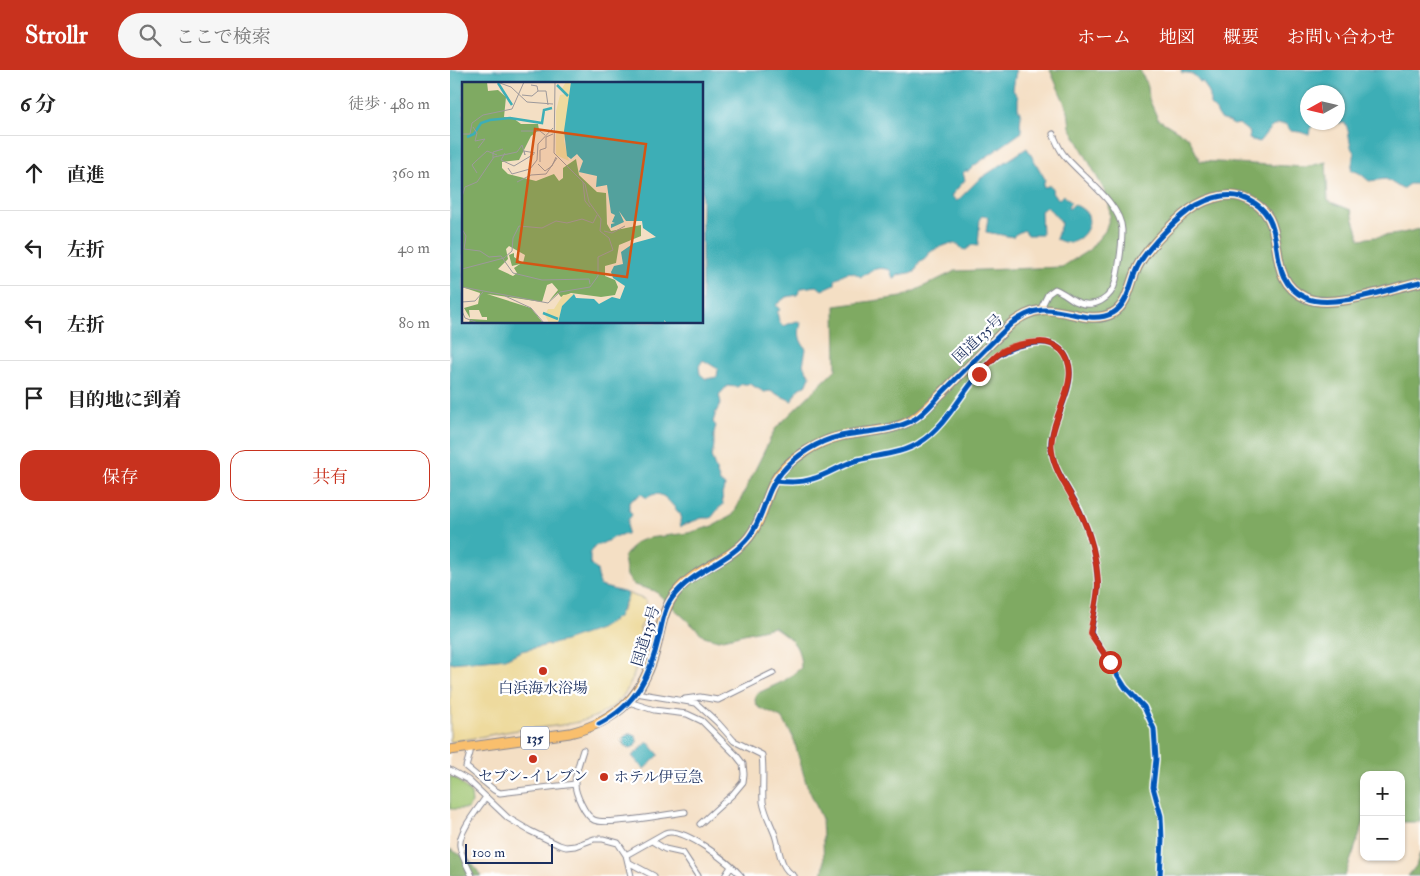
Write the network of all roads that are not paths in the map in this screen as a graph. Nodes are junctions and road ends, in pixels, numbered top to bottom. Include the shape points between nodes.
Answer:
1 (1053, 134) dead end
2 (1420, 282) edge
3 (1040, 310) junction
4 (775, 482) junction
5 (774, 673) dead end
6 (636, 693) junction
7 (682, 700) junction
8 (629, 702) junction
9 (470, 747) junction
10 (450, 750) edge
11 (583, 750) dead end
12 (450, 770) edge
13 (575, 784) junction
14 (486, 797) junction
15 (685, 812) dead end
16 (700, 824) dead end
17 (652, 841) junction
18 (626, 855) junction
19 (628, 862) junction
20 (731, 867) junction
21 (472, 876) edge
22 (631, 876) edge
23 (654, 876) edge
24 (698, 876) edge
25 (725, 876) edge
26 (741, 876) edge
27 (794, 876) edge
28 (1160, 876) edge

1 - 3 street via 1064,155 1111,206 1122,229 1114,289 1104,301 1082,303 1055,290 1048,294
2 - 3 highway, 国道135号 / 135 via 1348,300 1322,302 1307,298 1296,293 1283,276 1268,215 1251,201 1228,196 1216,197 1196,206 1158,239 1144,254 1128,294 1115,311 1105,316 1090,317
3 - 4 highway, 国道135号 / 135 via 1012,323 917,418 896,428 840,436 820,443 791,462
4 - 6 highway, 国道135号 / 135 via 763,514 749,537 727,556 684,584 670,600 648,674
4 - 28 street via 813,479 856,460 918,444 934,433 1000,352 1041,342 1055,345 1064,354 1070,374 1054,428 1051,451 1080,512 1094,555 1098,585 1090,633 1125,687 1144,706 1154,729 1156,759 1153,787 1162,840
5 - 7 street via 718,700 700,697
6 - 7 street
6 - 8 highway, 国道135号 / 135
7 - 27 street via 700,705 734,741 762,755 765,809 781,861
8 - 9 highway, 国道135号 / 135 via 607,720 588,728
8 - 16 street via 654,710 687,714 702,721 742,764 742,782
9 - 10 highway, 国道135号 / 135
9 - 13 street via 466,767 500,793
11 - 13 street
12 - 14 street via 468,780
13 - 15 street via 586,814 599,822
14 - 18 street via 508,818 559,845 575,846 603,839 618,843
14 - 21 street via 460,841
17 - 18 street
17 - 20 street via 668,832 678,832
17 - 24 street via 665,849 683,853
18 - 19 street
19 - 22 street
19 - 23 street
20 - 25 street
20 - 26 street

